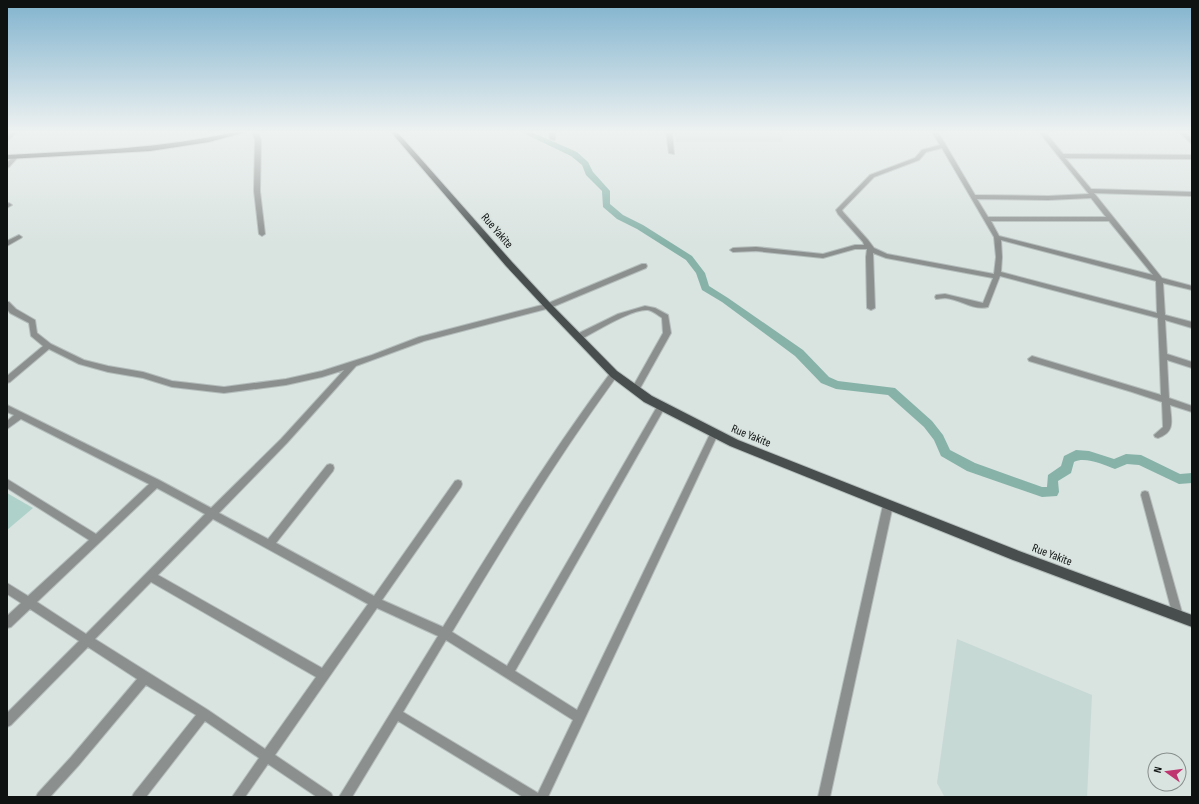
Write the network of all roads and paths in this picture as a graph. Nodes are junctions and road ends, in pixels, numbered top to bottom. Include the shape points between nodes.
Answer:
1 (257, 170) edge
2 (427, 170) edge
3 (889, 170) edge
4 (957, 170) edge
5 (1072, 170) edge
6 (1091, 194) junction
7 (1192, 194) edge
8 (974, 197) junction
9 (988, 219) junction
10 (1110, 219) junction
11 (262, 234) dead end
12 (19, 237) dead end
13 (997, 237) junction
14 (7, 244) edge
15 (870, 248) junction
16 (733, 250) dead end
17 (644, 266) dead end
18 (998, 275) junction
19 (1159, 279) junction
20 (1192, 288) edge
21 (938, 297) dead end
22 (7, 304) edge
23 (548, 306) junction
24 (871, 308) dead end
25 (1161, 317) junction
26 (1192, 326) edge
27 (578, 337) junction
28 (48, 346) junction
29 (1163, 356) junction
30 (1032, 359) dead end
31 (354, 364) junction
32 (1192, 365) edge
33 (614, 374) junction
34 (7, 380) edge
35 (636, 390) junction
36 (1166, 400) junction
37 (661, 407) junction
38 (7, 408) edge
39 (1192, 409) edge
40 (20, 415) junction
41 (7, 426) edge
42 (714, 434) junction
43 (1158, 436) dead end
44 (330, 468) dead end
45 (156, 483) junction
46 (7, 484) edge
47 (458, 484) dead end
48 (1145, 495) dead end
49 (888, 505) junction
50 (214, 513) junction
51 (96, 540) junction
52 (269, 545) junction
53 (152, 576) junction
54 (7, 588) edge
55 (30, 602) junction
56 (375, 602) junction
57 (1178, 616) junction
58 (1192, 621) edge
59 (7, 623) edge
60 (446, 634) junction
61 (87, 641) junction
62 (509, 672) junction
63 (324, 675) junction
64 (144, 678) junction
65 (204, 714) junction
66 (396, 714) junction
67 (580, 718) junction
68 (7, 721) edge
69 (266, 757) junction
70 (42, 797) edge
71 (138, 797) edge
72 (238, 797) edge
73 (327, 797) edge
74 (345, 797) edge
75 (534, 797) edge
76 (542, 797) edge
77 (824, 797) edge

1 - 11 street
2 - 23 main road, Rue Yakite
3 - 15 street via 872,176 839,210
4 - 8 street
5 - 6 street
6 - 7 street
6 - 8 street via 1048,198
6 - 10 street
8 - 9 street
9 - 10 street
9 - 13 street
10 - 19 street
12 - 14 street
13 - 18 street
13 - 19 street
15 - 16 street via 857,246 822,256 766,249
15 - 18 street via 886,256
15 - 24 street
17 - 23 street
18 - 21 street via 986,305 945,296
18 - 25 street
19 - 20 street
19 - 25 street
22 - 28 street via 13,311 32,322 34,334
23 - 27 main road, Rue Yakite
23 - 31 street via 422,339
25 - 26 street
25 - 29 street
27 - 33 main road, Rue Yakite
27 - 35 street via 645,308 665,317 667,333
28 - 31 street via 82,362 108,369 143,375 172,384 220,390 286,382
28 - 34 street
29 - 32 street
29 - 36 street
30 - 36 street
31 - 50 street
33 - 35 main road, Rue Yakite
33 - 60 street via 583,416 495,552
35 - 37 main road, Rue Yakite
36 - 39 street
36 - 43 street via 1167,427
37 - 42 main road, Rue Yakite
37 - 62 street
38 - 40 street
40 - 41 street
40 - 45 street
42 - 49 main road, Rue Yakite
42 - 67 street
44 - 52 street
45 - 50 street
45 - 51 street
46 - 51 street
47 - 56 street
48 - 57 street
49 - 57 main road, Rue Yakite
49 - 77 street
50 - 52 street
50 - 53 street
51 - 55 street
52 - 56 street
53 - 61 street
53 - 63 street
54 - 55 street
55 - 59 street
55 - 61 street
56 - 60 street
56 - 63 street
57 - 58 main road, Rue Yakite
60 - 62 street
60 - 66 street
61 - 64 street
61 - 68 street
62 - 67 street
63 - 69 street
64 - 65 street
64 - 70 street
65 - 69 street
65 - 71 street
66 - 74 street
66 - 75 street
67 - 76 street
69 - 72 street
69 - 73 street

